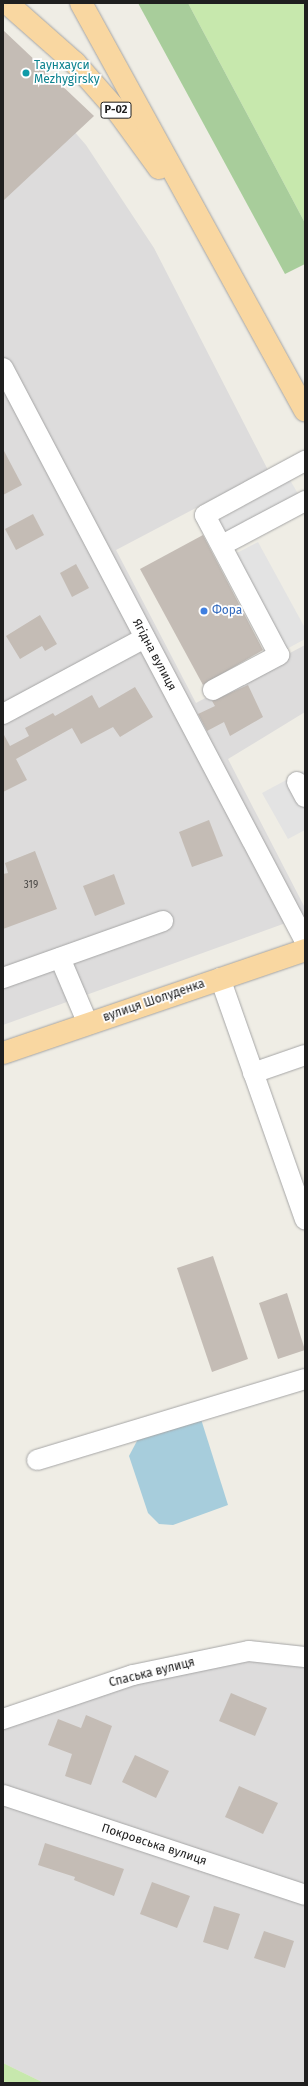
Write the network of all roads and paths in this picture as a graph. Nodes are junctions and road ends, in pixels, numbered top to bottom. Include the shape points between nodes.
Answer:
1 (7, 3) edge
2 (81, 3) edge
3 (207, 232) junction
4 (3, 368) edge
5 (305, 410) edge
6 (305, 461) edge
7 (305, 500) edge
8 (222, 546) junction
9 (145, 638) junction
10 (213, 690) dead end
11 (3, 714) edge
12 (163, 921) dead end
13 (304, 933) edge
14 (60, 958) junction
15 (3, 978) edge
16 (220, 978) junction
17 (88, 1024) junction
18 (3, 1053) edge
19 (305, 1055) edge
20 (253, 1073) junction
21 (305, 1220) edge
22 (305, 1379) edge
23 (37, 1460) dead end
24 (305, 1657) edge
25 (3, 1719) edge
26 (3, 1795) edge
27 (305, 1895) edge

1 - 3 main road, Р-02 via 75,63 119,113
2 - 3 main road, Р-02
3 - 5 main road, Р-02
4 - 9 street, Ягідна вулиця
6 - 8 street via 205,515
7 - 8 street
8 - 10 street via 279,655
9 - 11 street
9 - 13 street, Ягідна вулиця
12 - 14 street
13 - 16 main road, вулиця Шолуденка
14 - 15 street
14 - 17 street
16 - 17 main road, вулиця Шолуденка
16 - 20 street
17 - 18 main road, вулиця Шолуденка
19 - 20 street
20 - 21 street
22 - 23 street
24 - 25 street, Спаська вулиця via 249,1651 134,1675
26 - 27 street, Покровська вулиця

